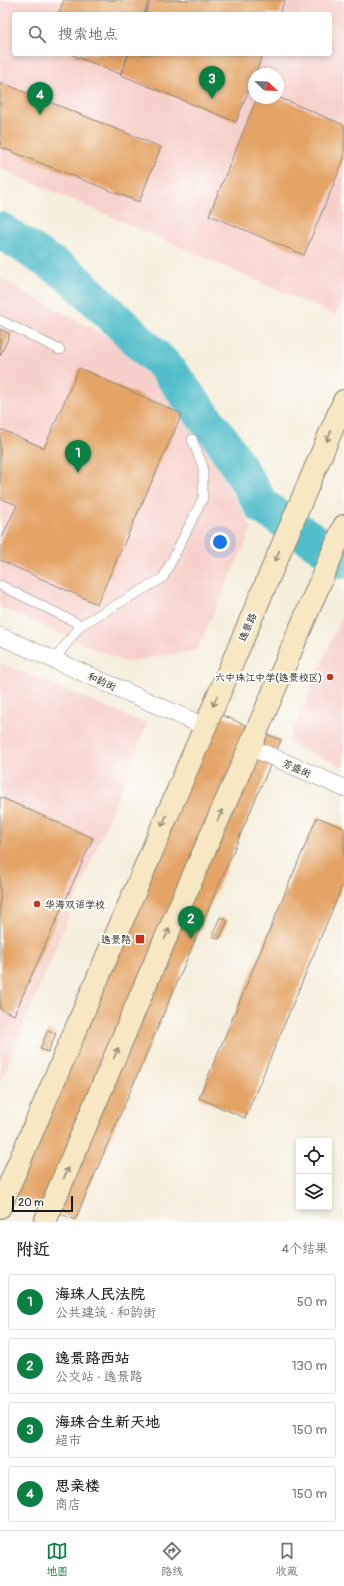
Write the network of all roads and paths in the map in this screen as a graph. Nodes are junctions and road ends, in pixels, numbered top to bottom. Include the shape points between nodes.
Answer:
1 (0, 320) edge
2 (60, 350) dead end
3 (344, 401) edge
4 (192, 439) dead end
5 (344, 526) edge
6 (0, 585) edge
7 (81, 625) junction
8 (0, 636) edge
9 (54, 660) junction
10 (204, 726) junction
11 (250, 747) junction
12 (344, 788) edge
13 (0, 1207) edge
14 (45, 1222) edge

1 - 2 lane
3 -> 10 main road, 逸景路
4 - 7 lane via 203,467 203,498 163,578
5 - 11 main road
6 - 7 lane
7 - 9 lane
8 - 9 street, 和韵街
9 - 10 street, 和韵街
10 -> 13 main road, 逸景路
11 - 12 street, 芳盛街
14 -> 11 main road via 148,976

